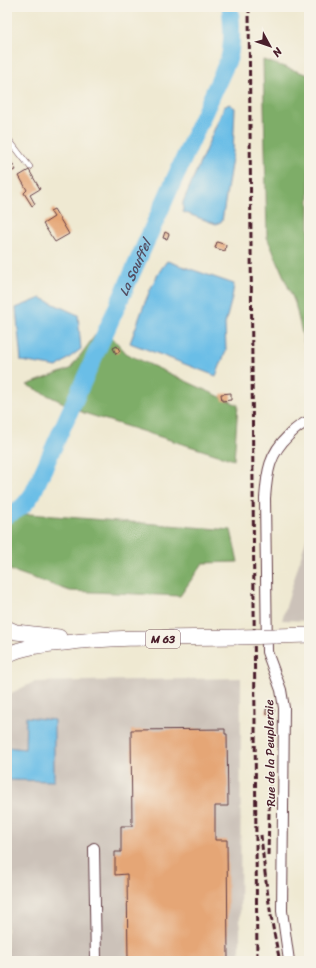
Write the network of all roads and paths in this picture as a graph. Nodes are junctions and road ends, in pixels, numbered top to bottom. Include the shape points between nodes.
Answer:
1 (7, 137) edge
2 (30, 167) dead end
3 (309, 421) edge
4 (7, 628) edge
5 (309, 635) edge
6 (88, 640) junction
7 (7, 655) edge
8 (94, 848) dead end
9 (96, 961) edge
10 (289, 961) edge

1 - 2 lane
3 - 10 street, Rue de la Peupleraie via 295,429 276,450 267,474 265,498 267,652 281,690 284,708 282,911
4 - 6 main road, M 63 via 26,634
5 - 6 main road, M 63, bridge
6 - 7 main road, M 63 via 29,647
8 - 9 street

